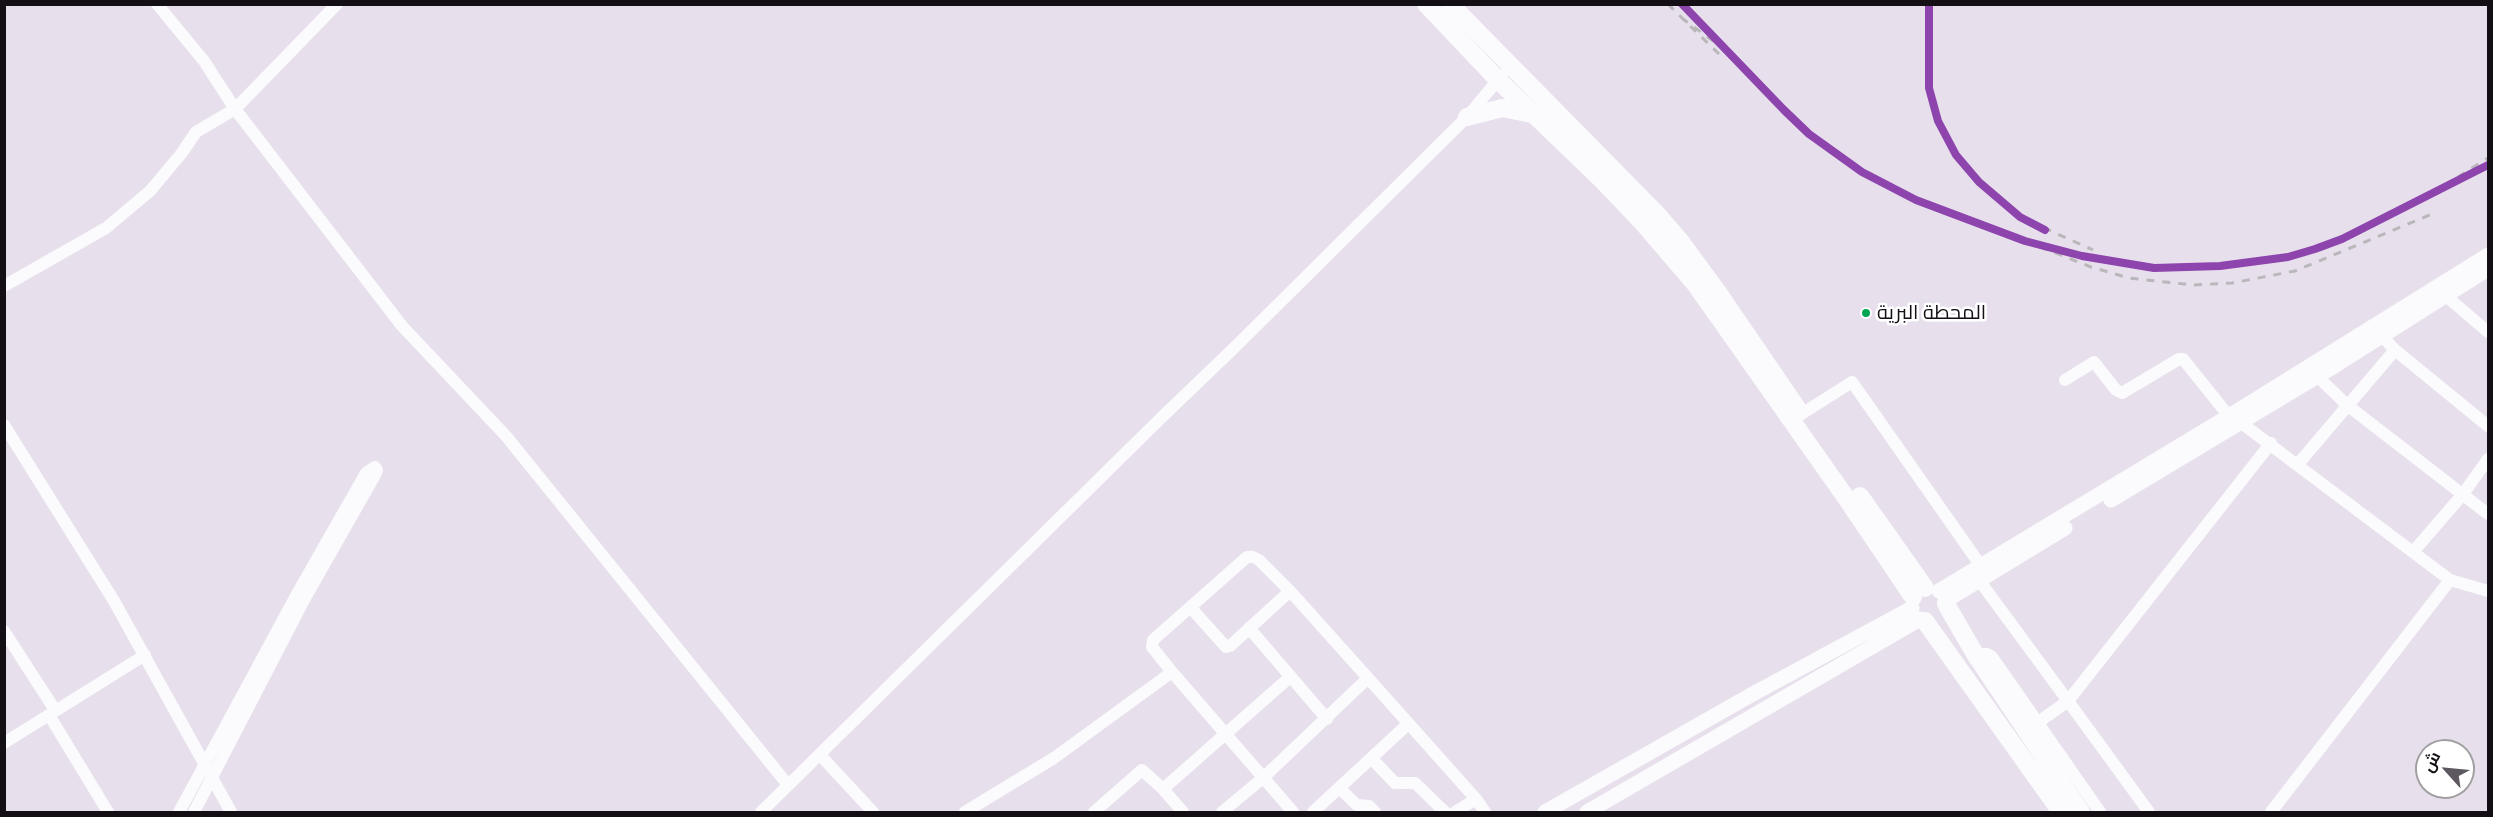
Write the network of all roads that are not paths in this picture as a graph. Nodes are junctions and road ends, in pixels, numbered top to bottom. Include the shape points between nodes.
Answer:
1 (157, 4) edge
2 (337, 4) edge
3 (1426, 4) edge
4 (1450, 4) edge
5 (1511, 65) junction
6 (1498, 80) junction
7 (235, 110) junction
8 (1533, 114) junction
9 (1467, 117) junction
10 (2488, 255) edge
11 (2488, 269) edge
12 (4, 286) edge
13 (2440, 292) junction
14 (2488, 332) edge
15 (2381, 335) junction
16 (2395, 350) junction
17 (2317, 376) junction
18 (2065, 380) dead end
19 (2347, 405) junction
20 (1797, 417) junction
21 (2236, 419) junction
22 (4, 425) edge
23 (2488, 426) edge
24 (2271, 443) junction
25 (2488, 459) edge
26 (2298, 464) junction
27 (2463, 494) junction
28 (2488, 514) edge
29 (2413, 552) junction
30 (1980, 573) junction
31 (2450, 580) junction
32 (1290, 591) junction
33 (2488, 591) edge
34 (1928, 604) junction
35 (1191, 608) junction
36 (1249, 627) junction
37 (4, 632) edge
38 (145, 654) junction
39 (1172, 672) junction
40 (1290, 677) junction
41 (1368, 678) junction
42 (2068, 701) junction
43 (52, 713) junction
44 (1326, 719) junction
45 (1408, 724) junction
46 (2032, 726) junction
47 (1225, 735) junction
48 (4, 743) edge
49 (820, 755) junction
50 (1371, 758) junction
51 (205, 765) junction
52 (1263, 778) junction
53 (212, 779) junction
54 (788, 785) junction
55 (1339, 788) junction
56 (1164, 789) junction
57 (1476, 799) junction
58 (1101, 810) edge
59 (108, 813) edge
60 (179, 813) edge
61 (194, 813) edge
62 (231, 813) edge
63 (761, 813) edge
64 (873, 813) edge
65 (964, 813) edge
66 (1184, 813) edge
67 (1221, 813) edge
68 (1293, 813) edge
69 (1313, 813) edge
70 (1375, 813) edge
71 (1445, 813) edge
72 (1455, 813) edge
73 (1485, 813) edge
74 (1545, 813) edge
75 (1587, 813) edge
76 (2061, 813) edge
77 (2081, 813) edge
78 (2100, 813) edge
79 (2149, 813) edge
80 (2271, 813) edge

1 - 7 street via 204,62
2 - 7 street
3 - 6 highway
4 - 5 highway
5 - 6 street
5 - 20 highway via 1681,242
6 - 8 highway
6 - 9 street
7 - 12 street via 196,132 150,191 106,228
7 - 54 street via 402,326 506,436
8 - 9 highway via 1502,108
8 - 20 highway via 1603,181 1672,256
9 - 49 street
10 - 13 main road
11 - 13 main road
13 - 14 street
13 - 15 main road
13 - 21 main road
15 - 16 street
15 - 17 main road
16 - 19 street
16 - 23 street
17 - 19 street
17 - 21 main road
18 - 21 street via 2095,363 2117,392 2122,393 2181,358 2221,407
19 - 26 street
19 - 27 street
20 - 30 street via 1852,382
20 - 34 highway
21 - 24 street
21 - 30 main road
22 - 38 street
24 - 26 street
24 - 42 street
25 - 27 street
26 - 29 street
27 - 28 street
27 - 29 street
29 - 31 street
30 - 34 main road
30 - 42 street
31 - 33 street
31 - 80 street
32 - 35 street via 1259,560 1247,557
32 - 36 street
32 - 41 street
34 - 46 highway via 1975,654
34 - 74 main road via 1751,695
34 - 75 main road
34 - 76 highway
35 - 36 street via 1226,647
35 - 39 street via 1152,643
36 - 40 street
37 - 43 street
38 - 43 street
38 - 51 street
39 - 47 street
39 - 65 street via 1054,758
40 - 44 street
40 - 47 street
41 - 44 street
41 - 45 street
42 - 46 street
42 - 79 street
43 - 48 street
43 - 59 street
44 - 52 street
45 - 50 street
45 - 57 street
46 - 77 highway
46 - 78 street
47 - 52 street
47 - 56 street
49 - 54 street
49 - 64 street
50 - 55 street
50 - 71 street via 1395,783 1415,783
51 - 53 street
51 - 53 street via 366,473 375,466 375,475 305,598
51 - 60 street
52 - 67 street
52 - 68 street
53 - 61 street
53 - 62 street
54 - 63 street
55 - 69 street
55 - 70 street via 1358,805 1369,806
56 - 58 street via 1142,770
56 - 66 street
57 - 72 street
57 - 73 street

